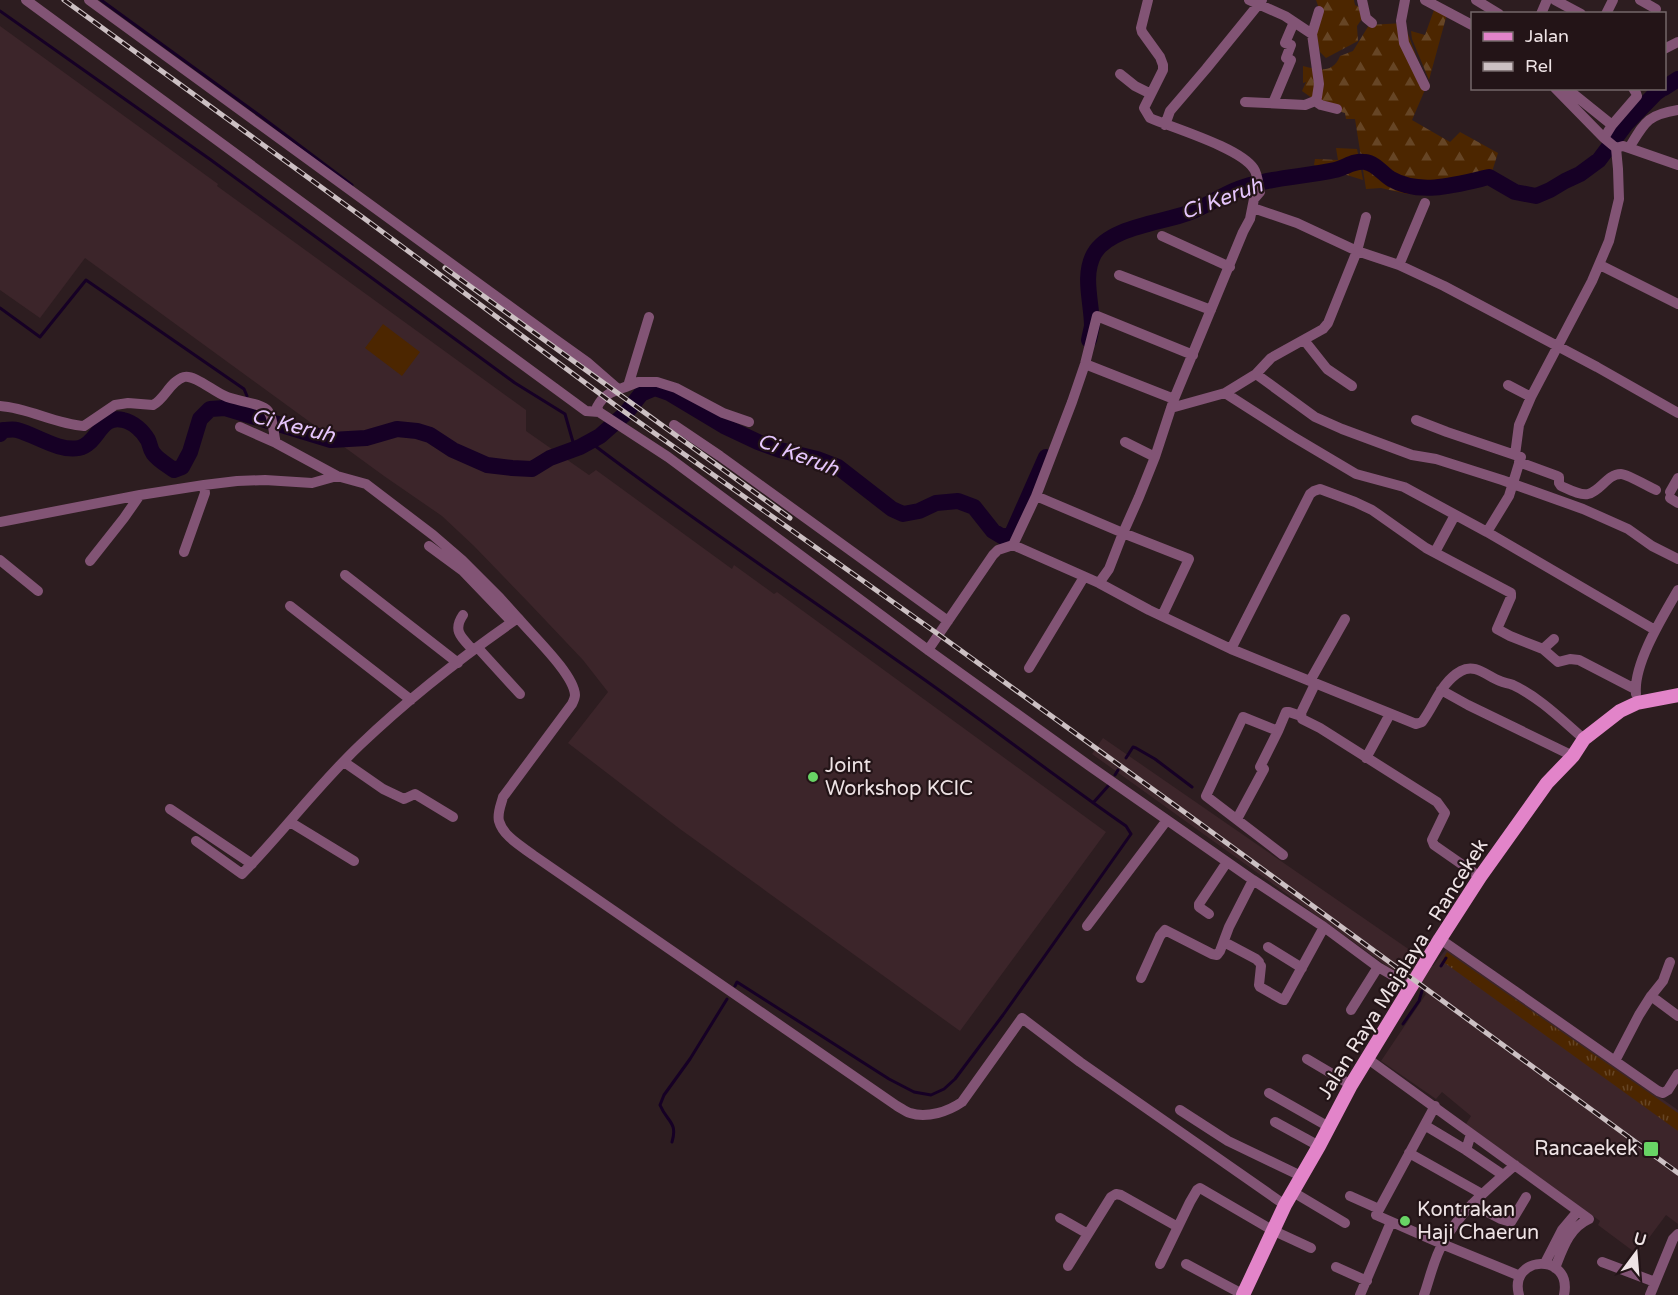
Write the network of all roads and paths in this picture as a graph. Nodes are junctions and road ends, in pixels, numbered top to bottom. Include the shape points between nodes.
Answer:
1 (26, 0) edge
2 (89, 0) edge
3 (1148, 0) edge
4 (1362, 0) edge
5 (1425, 0) edge
6 (1476, 0) edge
7 (1555, 0) edge
8 (1640, 0) edge
9 (1256, 2) edge
10 (1404, 2) edge
11 (1657, 8) edge
12 (1319, 11) dead end
13 (1496, 12) edge
14 (1577, 12) edge
15 (1294, 22) junction
16 (1372, 23) dead end
17 (1471, 24) edge
18 (1313, 42) junction
19 (1120, 74) dead end
20 (1425, 86) dead end
21 (1557, 90) edge
22 (1568, 90) edge
23 (1634, 90) edge
24 (1151, 94) junction
25 (1315, 101) junction
26 (1245, 102) dead end
27 (1273, 103) junction
28 (1337, 109) dead end
29 (1678, 110) edge
30 (1165, 124) junction
31 (1612, 125) junction
32 (1609, 143) junction
33 (1629, 148) junction
34 (1678, 165) edge
35 (1425, 203) dead end
36 (1253, 207) junction
37 (1366, 217) dead end
38 (1162, 237) dead end
39 (1357, 251) junction
40 (1399, 265) junction
41 (1603, 266) junction
42 (1230, 267) junction
43 (1119, 275) dead end
44 (1678, 304) edge
45 (1211, 310) junction
46 (648, 317) dead end
47 (1304, 340) junction
48 (1557, 345) junction
49 (1193, 354) junction
50 (1085, 364) junction
51 (1256, 374) junction
52 (1352, 386) dead end
53 (1508, 386) dead end
54 (623, 388) junction
55 (1225, 393) junction
56 (1531, 396) junction
57 (1172, 403) junction
58 (0, 406) edge
59 (599, 412) junction
60 (1678, 413) edge
61 (1416, 420) dead end
62 (748, 422) dead end
63 (674, 425) dead end
64 (240, 427) dead end
65 (1125, 442) dead end
66 (276, 443) junction
67 (1155, 457) junction
68 (1517, 458) junction
69 (337, 476) junction
70 (1678, 478) edge
71 (1513, 484) junction
72 (205, 490) junction
73 (1656, 490) dead end
74 (140, 495) junction
75 (1036, 496) junction
76 (1673, 497) edge
77 (1455, 515) junction
78 (0, 522) edge
79 (1487, 532) junction
80 (1123, 533) junction
81 (1013, 545) junction
82 (429, 546) dead end
83 (183, 552) dead end
84 (1435, 552) junction
85 (1678, 559) edge
86 (0, 560) edge
87 (90, 561) dead end
88 (345, 575) dead end
89 (1084, 577) junction
90 (1099, 583) junction
91 (1678, 590) edge
92 (38, 591) dead end
93 (290, 606) dead end
94 (463, 615) dead end
95 (1162, 616) junction
96 (1345, 619) dead end
97 (515, 620) junction
98 (948, 621) junction
99 (1655, 630) junction
100 (1554, 639) dead end
101 (476, 649) junction
102 (1231, 649) junction
103 (1543, 649) junction
104 (928, 650) junction
105 (458, 663) junction
106 (1029, 669) dead end
107 (1312, 682) junction
108 (1441, 690) junction
109 (520, 694) dead end
110 (1678, 695) edge
111 (1636, 696) junction
112 (411, 700) junction
113 (1390, 714) junction
114 (1301, 716) junction
115 (1278, 731) junction
116 (1584, 739) junction
117 (1573, 756) junction
118 (1366, 758) junction
119 (344, 762) junction
120 (170, 809) dead end
121 (453, 817) dead end
122 (1237, 819) junction
123 (1167, 820) junction
124 (290, 822) junction
125 (196, 841) dead end
126 (1283, 855) dead end
127 (354, 861) dead end
128 (1227, 862) junction
129 (252, 864) junction
130 (1480, 877) junction
131 (1253, 880) junction
132 (1209, 914) dead end
133 (1087, 926) dead end
134 (1324, 927) junction
135 (1440, 939) junction
136 (1224, 942) junction
137 (1268, 947) dead end
138 (1670, 962) dead end
139 (1378, 967) junction
140 (1302, 968) junction
141 (1142, 978) dead end
142 (1411, 986) junction
143 (1652, 996) junction
144 (1351, 1010) dead end
145 (1678, 1016) edge
146 (1307, 1059) dead end
147 (1368, 1059) junction
148 (1615, 1061) junction
149 (1678, 1074) edge
150 (1351, 1085) junction
151 (1269, 1093) dead end
152 (1435, 1106) junction
153 (1180, 1110) dead end
154 (1275, 1122) dead end
155 (1425, 1126) junction
156 (1329, 1127) junction
157 (1471, 1134) junction
158 (1319, 1146) junction
159 (1466, 1150) junction
160 (1409, 1153) junction
161 (1515, 1165) junction
162 (1503, 1175) junction
163 (1301, 1176) junction
164 (1293, 1192) junction
165 (1482, 1194) junction
166 (1350, 1196) dead end
167 (1526, 1197) dead end
168 (1472, 1204) junction
169 (1285, 1205) junction
170 (1378, 1209) junction
171 (1060, 1218) dead end
172 (1391, 1222) junction
173 (1345, 1223) dead end
174 (1178, 1227) junction
175 (1272, 1230) junction
176 (1088, 1234) junction
177 (1678, 1234) edge
178 (1442, 1244) junction
179 (1311, 1248) dead end
180 (1602, 1262) dead end
181 (1160, 1264) dead end
182 (1186, 1264) dead end
183 (1550, 1265) junction
184 (1068, 1266) dead end
185 (1336, 1267) dead end
186 (1520, 1276) junction
187 (1367, 1281) junction
188 (1655, 1281) junction
189 (1243, 1295) edge
190 (1360, 1295) edge
191 (1424, 1295) edge
192 (1519, 1295) edge
193 (1564, 1295) edge
194 (1650, 1295) edge

1 - 59 street via 586,411
2 - 54 street
3 - 24 street via 1141,28 1163,65
4 - 16 street via 1366,18
5 - 17 street
6 - 13 street
7 - 14 street
8 - 11 street
9 - 15 street
9 - 30 street via 1170,111
10 - 20 street via 1404,43
12 - 18 street
15 - 18 street
15 - 27 street via 1285,43 1291,45 1287,58 1291,60
18 - 25 street via 1318,84
19 - 24 street
21 - 32 street
22 - 31 street
23 - 31 street via 1637,96
24 - 30 street via 1145,113
25 - 27 street via 1305,105
25 - 28 street
26 - 27 street
29 - 33 street via 1659,113 1648,120
30 - 36 street via 1195,134 1245,160 1254,170 1260,192
31 - 32 street
32 - 33 street
32 - 41 street via 1618,169 1618,199
33 - 34 street
35 - 40 street
36 - 39 street
36 - 42 street
37 - 39 street
38 - 42 street
39 - 40 street
39 - 47 street via 1328,323
40 - 48 street
41 - 44 street
41 - 48 street
42 - 45 street
43 - 45 street
45 - 49 street
46 - 54 street
47 - 51 street via 1271,358
47 - 52 street via 1328,369
48 - 56 street
48 - 60 street
49 - 50 street via 1097,316
49 - 57 street
50 - 57 street
50 - 75 street
51 - 55 street
51 - 71 street via 1315,417 1342,429 1412,455
53 - 56 street
54 - 59 street via 609,392 598,403
54 - 62 street via 638,382 657,382
55 - 57 street
55 - 77 street via 1356,474 1404,487
56 - 68 street via 1519,425
57 - 67 street
58 - 66 street via 84,426 121,403 153,405 179,379 189,376 224,396 261,406 269,413
59 - 104 street via 668,457
61 - 68 street
63 - 98 street
64 - 66 street
65 - 67 street
66 - 69 street
67 - 80 street
68 - 71 street
68 - 73 street via 1559,477 1561,486 1586,495 1620,474
69 - 72 street via 312,483 237,481
69 - 97 street via 366,484 433,535 500,598
70 - 76 street
71 - 79 street
71 - 85 street via 1628,529
72 - 74 street
72 - 83 street
74 - 78 street
74 - 87 street
75 - 80 street
75 - 81 street
77 - 79 street
77 - 84 street
79 - 99 street
80 - 90 street
80 - 95 street via 1188,559
81 - 89 street
81 - 98 street via 993,555
82 - 97 street via 463,571
84 - 102 street via 1372,510 1323,490 1314,491
84 - 103 street via 1511,593 1497,629
86 - 92 street
88 - 105 street
89 - 90 street
89 - 106 street
90 - 95 street
91 - 99 street
93 - 112 street
94 - 101 street via 458,631
95 - 102 street
96 - 107 street
97 - 101 street
97 - 169 street via 566,672 575,696 503,797 499,810 498,820 503,829 532,855 911,1114 938,1113 962,1102 1022,1018
98 - 104 street
99 - 111 street via 1640,668
100 - 103 street
101 - 105 street
101 - 109 street
102 - 107 street
103 - 111 street via 1558,662 1579,660
104 - 123 street
105 - 112 street
107 - 113 street
107 - 114 street
108 - 113 street via 1422,723
108 - 116 street via 1462,670 1476,669 1528,694
108 - 117 street
110 - 111 main road, Jalan Raya Majalaya - Rancekek
111 - 116 main road, Jalan Raya Majalaya - Rancekek
112 - 119 street
113 - 118 street
114 - 115 street via 1286,712
114 - 118 street
115 - 122 street via 1260,767 1264,769
115 - 122 street via 1243,717 1236,730 1206,796
116 - 117 main road, Jalan Raya Majalaya - Rancekek
117 - 130 main road, Jalan Raya Majalaya - Rancekek via 1547,783
118 - 130 street via 1437,802 1445,813 1433,843
119 - 121 street via 393,795 404,799 416,794
119 - 124 street
120 - 129 street
122 - 126 street
123 - 128 street
123 - 133 street
124 - 127 street
124 - 129 street
125 - 129 street via 242,874
128 - 131 street
128 - 132 street via 1199,904
130 - 135 main road, Jalan Raya Majalaya - Rancekek
131 - 134 street
131 - 136 street
134 - 139 street
134 - 140 street
135 - 142 main road, Jalan Raya Majalaya - Rancekek
135 - 148 street
136 - 140 street via 1256,959 1260,964 1260,987 1281,999 1284,1000
136 - 141 street via 1217,955 1165,930
137 - 140 street
138 - 143 street
139 - 142 street
139 - 144 street
142 - 147 main road, Jalan Raya Majalaya - Rancekek
143 - 145 street
143 - 148 street
146 - 150 street
147 - 150 main road, Jalan Raya Majalaya - Rancekek
147 - 152 street
148 - 149 street via 1663,1093
150 - 156 main road, Jalan Raya Majalaya - Rancekek
151 - 156 street
152 - 155 street
152 - 157 street
153 - 163 street via 1228,1141
154 - 158 street
155 - 159 street
155 - 160 street
156 - 158 main road, Jalan Raya Majalaya - Rancekek
157 - 159 street
157 - 161 street
158 - 163 main road, Jalan Raya Majalaya - Rancekek
159 - 162 street
160 - 165 street
160 - 170 street
161 - 162 street
161 - 183 street via 1589,1219 1577,1225
162 - 165 street
163 - 164 main road, Jalan Raya Majalaya - Rancekek
164 - 169 main road, Jalan Raya Majalaya - Rancekek
164 - 173 street
165 - 168 street
166 - 170 street
167 - 168 street via 1511,1222
168 - 178 street
169 - 175 main road, Jalan Raya Majalaya - Rancekek
170 - 172 street via 1376,1215
171 - 176 street
172 - 178 street
172 - 187 street
174 - 175 street via 1200,1188
174 - 176 street via 1116,1194
174 - 181 street
175 - 179 street
175 - 189 main road, Jalan Raya Majalaya - Rancekek
176 - 184 street
177 - 188 street
178 - 186 street
178 - 191 street
180 - 188 street
182 - 189 street
183 - 186 street via 1536,1264
183 - 193 street via 1564,1280
185 - 187 street
186 - 192 street
187 - 190 street
188 - 194 street

